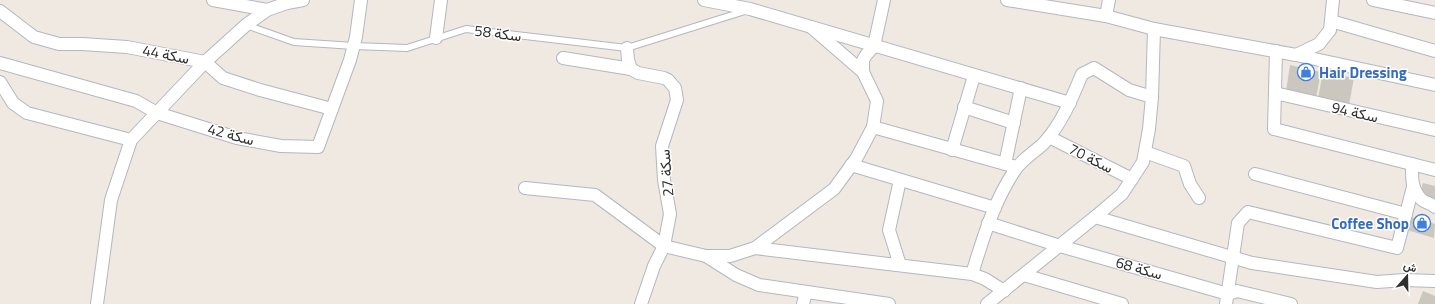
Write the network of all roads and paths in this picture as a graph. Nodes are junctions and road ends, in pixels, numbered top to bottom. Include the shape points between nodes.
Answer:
1 (213, 0) edge
2 (303, 0) edge
3 (361, 0) edge
4 (441, 0) edge
5 (704, 0) edge
6 (884, 0) edge
7 (1109, 0) edge
8 (1333, 0) edge
9 (1373, 0) edge
10 (1014, 1) edge
11 (750, 9) junction
12 (267, 10) junction
13 (0, 11) edge
14 (1435, 13) edge
15 (1106, 16) junction
16 (1331, 21) junction
17 (246, 25) junction
18 (811, 27) junction
19 (1154, 29) junction
20 (436, 38) junction
21 (354, 46) junction
22 (874, 46) junction
23 (627, 48) junction
24 (1276, 51) junction
25 (1435, 51) edge
26 (1296, 55) junction
27 (563, 58) dead end
28 (205, 62) junction
29 (0, 63) edge
30 (631, 69) junction
31 (863, 72) junction
32 (974, 76) junction
33 (0, 82) edge
34 (1435, 85) edge
35 (1021, 88) junction
36 (1275, 93) junction
37 (1152, 97) junction
38 (1070, 103) junction
39 (964, 107) junction
40 (332, 110) junction
41 (157, 113) junction
42 (1014, 123) junction
43 (873, 127) junction
44 (1435, 130) edge
45 (1049, 137) junction
46 (131, 140) junction
47 (952, 150) junction
48 (1145, 152) junction
49 (1412, 164) junction
50 (852, 165) junction
51 (1010, 166) junction
52 (1435, 170) edge
53 (1255, 174) dead end
54 (1132, 179) junction
55 (900, 180) junction
56 (1413, 187) junction
57 (525, 188) dead end
58 (1199, 198) dead end
59 (1434, 206) edge
60 (995, 208) junction
61 (1406, 214) junction
62 (1095, 217) junction
63 (988, 223) junction
64 (664, 246) junction
65 (1060, 246) junction
66 (756, 248) junction
67 (706, 256) junction
68 (1233, 257) junction
69 (900, 265) junction
70 (972, 274) junction
71 (1024, 275) junction
72 (1435, 281) edge
73 (1004, 291) junction
74 (805, 298) edge
75 (1227, 299) edge
76 (97, 304) edge
77 (641, 304) edge
78 (889, 304) edge
79 (987, 304) edge
80 (1122, 304) edge
81 (1291, 304) edge

1 - 12 street
2 - 12 street
3 - 21 street, سكة 42
4 - 20 street
5 - 11 street
6 - 22 street
7 - 15 street
8 - 16 street
9 - 14 street
10 - 15 street
11 - 18 street
11 - 23 lane, سكة 58
12 - 17 street
13 - 28 street, سكة 44 via 34,37 59,44 127,47
15 - 19 street
16 - 25 street
16 - 26 street via 1330,30 1319,44
17 - 21 lane, سكة 58 via 294,42
17 - 28 street
18 - 22 street
18 - 31 street
19 - 24 street
19 - 37 street
20 - 21 lane, سكة 58 via 407,48
20 - 23 lane, سكة 58 via 466,29
21 - 40 street, سكة 42
22 - 31 street via 863,60
22 - 32 street
23 - 30 street
24 - 26 street
24 - 36 street
26 - 34 street
27 - 30 street
28 - 40 street, سكة 44 via 223,78
28 - 41 street
29 - 41 street, سكة 42 via 136,101
30 - 64 street, سكة 27 via 668,80 677,93 662,146 670,214
31 - 43 street via 877,101
32 - 35 street
32 - 39 street
33 - 46 street via 13,103 27,113
35 - 38 street
35 - 42 street
36 - 44 street, سكة 94
36 - 49 street via 1274,129
37 - 38 street via 1129,90 1094,68 1082,74
37 - 48 street
38 - 45 street
39 - 42 street
39 - 47 street
40 - 41 street, سكة 42 via 318,147 281,146 238,138
41 - 46 street
42 - 51 street
43 - 47 street
43 - 50 street
45 - 51 street via 1044,144
45 - 54 street, سكة 70
46 - 76 street via 112,200
47 - 51 street
48 - 54 street via 1144,162
48 - 58 street via 1184,166 1190,184
49 - 52 street
49 - 56 street
50 - 55 street
50 - 66 street via 834,189
51 - 60 street via 1007,182
53 - 61 street
54 - 62 street via 1122,194
55 - 60 street
55 - 69 street via 889,230
56 - 59 street via 1422,200
56 - 61 street
57 - 64 street via 595,195
60 - 63 street
61 - 68 street via 1397,248 1248,212 1238,223
62 - 65 street
62 - 68 street
63 - 65 street, سكة 68
63 - 70 street
64 - 67 street
64 - 77 street, سكة 27
65 - 71 street
65 - 75 street, سكة 68
66 - 67 street via 730,256
66 - 69 street
67 - 74 street via 736,275 759,285
68 - 72 street via 1252,263 1377,282
68 - 75 street
69 - 70 street
70 - 73 street
71 - 73 street
71 - 80 street
73 - 79 street
74 - 78 street
75 - 81 street, سكة 68 via 1237,291

